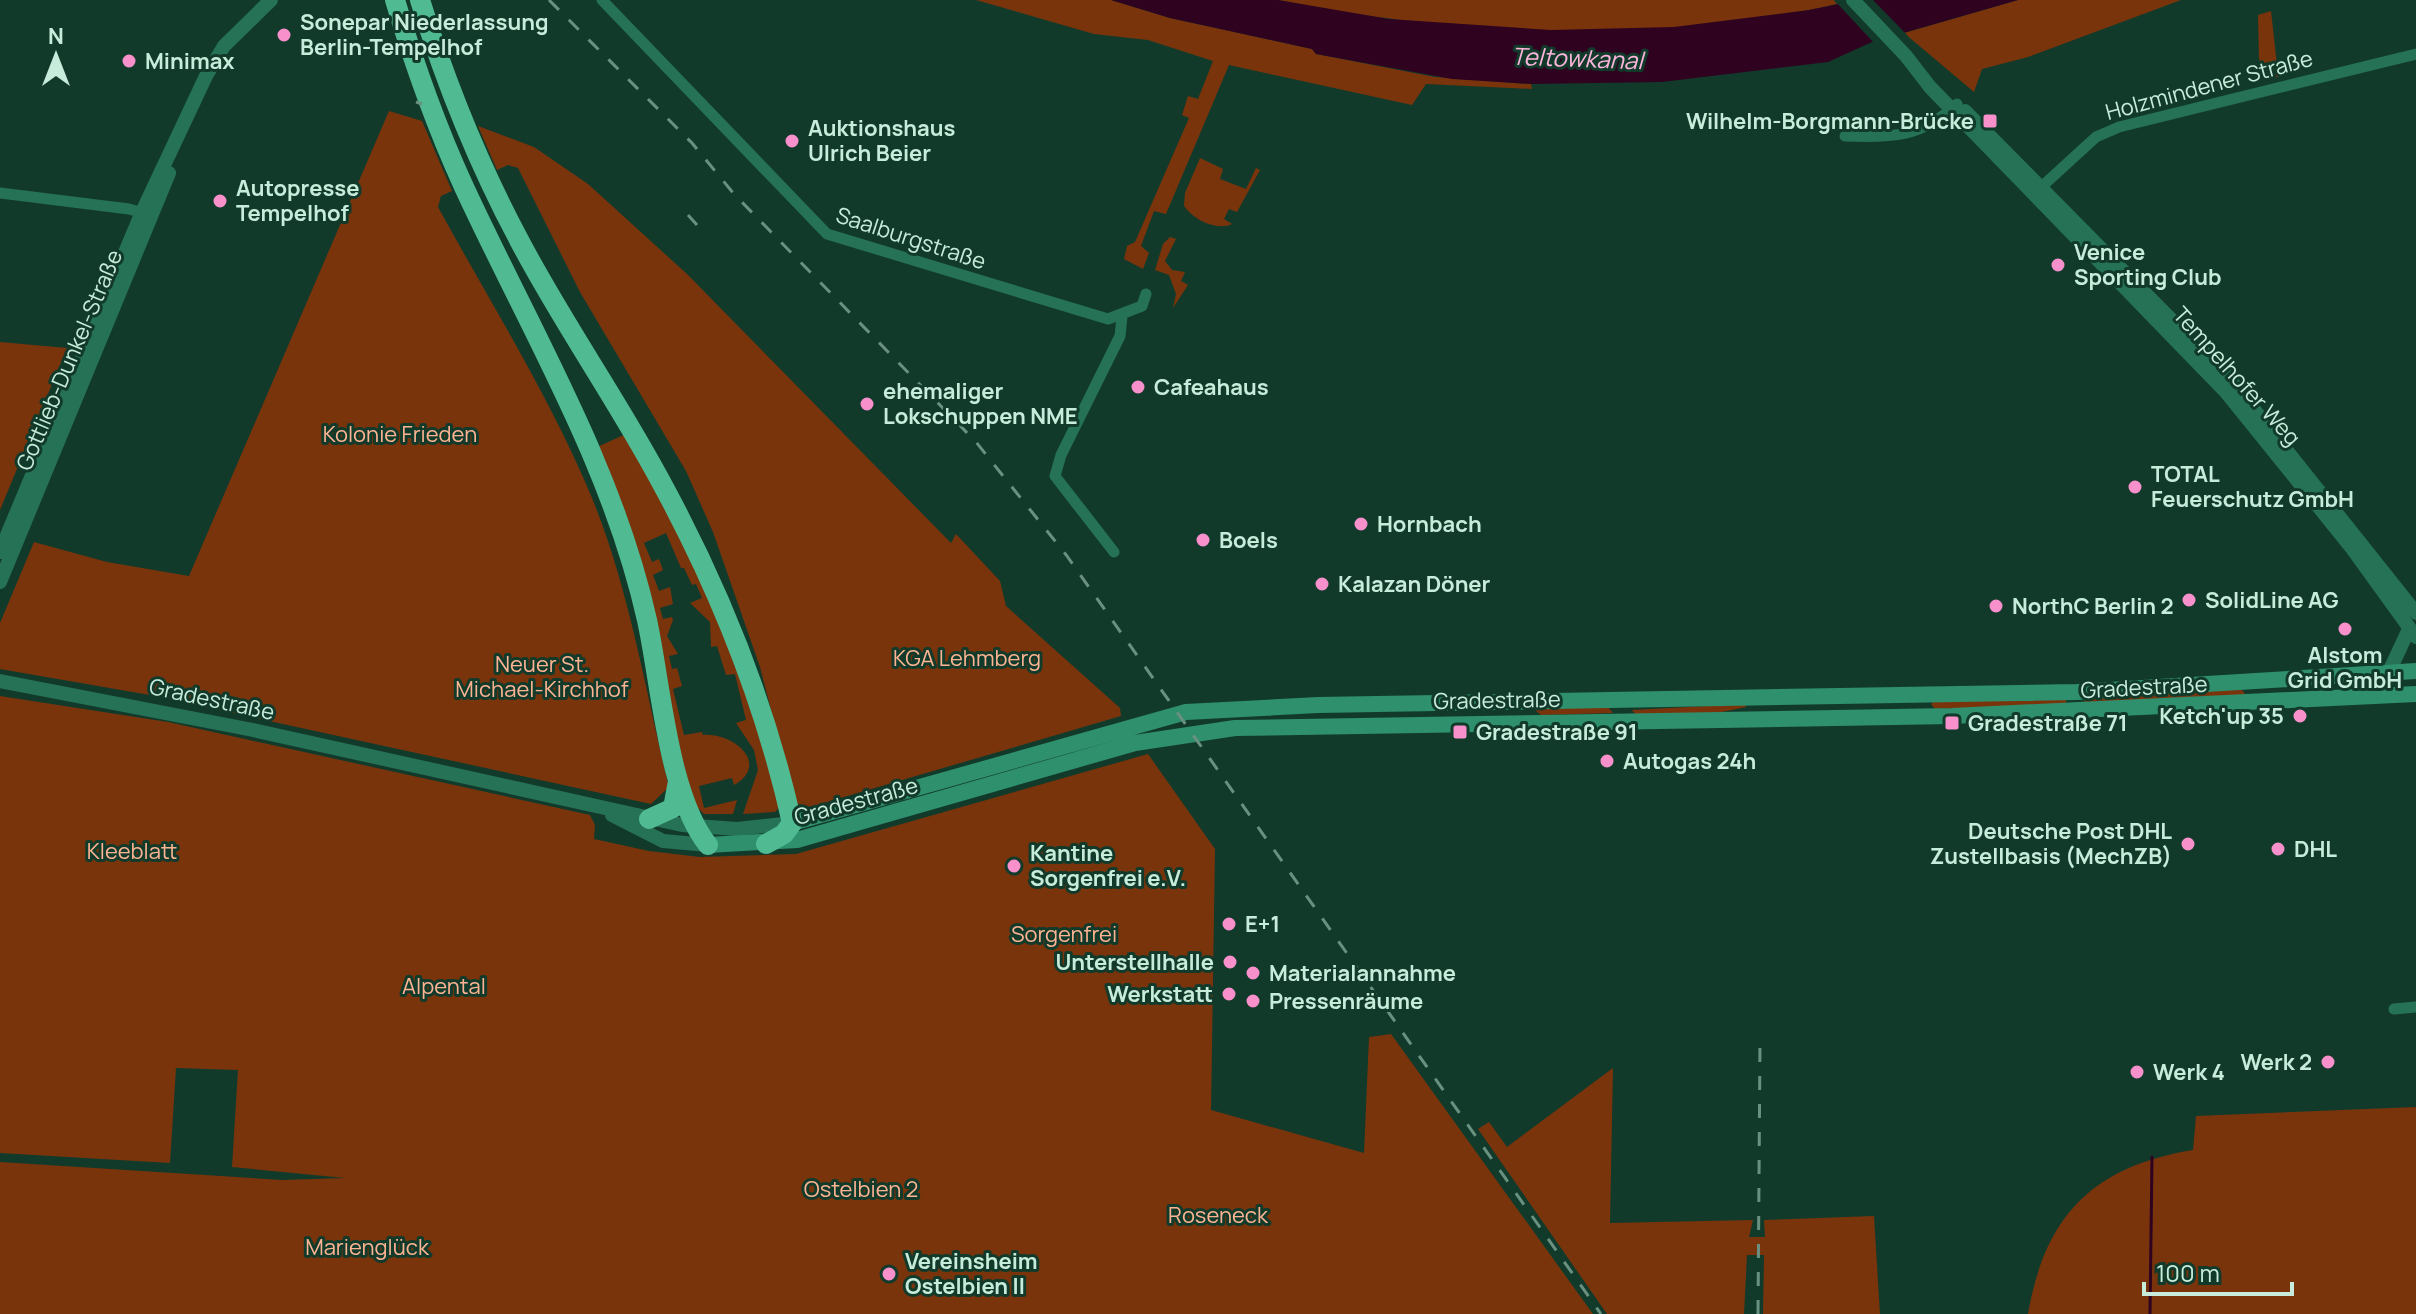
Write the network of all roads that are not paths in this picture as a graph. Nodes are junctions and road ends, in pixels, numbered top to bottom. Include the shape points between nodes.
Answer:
1 (271, 0) edge
2 (395, 0) edge
3 (420, 0) edge
4 (602, 0) edge
5 (1853, 0) edge
6 (2416, 54) edge
7 (1954, 106) junction
8 (1845, 136) dead end
9 (2038, 190) junction
10 (0, 193) edge
11 (148, 214) junction
12 (1146, 294) dead end
13 (1122, 317) junction
14 (2263, 427) junction
15 (0, 552) edge
16 (1114, 552) dead end
17 (0, 582) edge
18 (2416, 613) edge
19 (2413, 633) edge
20 (2416, 671) edge
21 (2393, 674) junction
22 (0, 681) edge
23 (2398, 694) junction
24 (2416, 694) edge
25 (678, 777) junction
26 (601, 808) junction
27 (649, 819) junction
28 (792, 823) junction
29 (694, 827) junction
30 (766, 844) junction
31 (708, 845) junction
32 (2416, 1007) edge
33 (2394, 1009) dead end

1 - 11 street, Gottlieb-Dunkel-Straße via 216,57
2 - 25 highway via 426,96 465,188 568,395 613,507 646,618
3 - 28 highway via 461,121 487,178 660,479 719,598 761,709
4 - 13 street, Saalburgstraße via 827,234 1098,316
5 - 7 street, Tempelhofer Weg
6 - 9 street, Holzmindener Straße via 2119,127 2096,137
7 - 8 street via 1923,129
7 - 9 street, Tempelhofer Weg
9 - 14 street, Tempelhofer Weg
10 - 11 street
11 - 15 street, Gottlieb-Dunkel-Straße
11 - 17 street, Gottlieb-Dunkel-Straße
12 - 13 street via 1142,306
13 - 16 street via 1120,336 1055,476
14 - 18 street, Tempelhofer Weg
14 - 19 street, Tempelhofer Weg
19 - 21 street
20 - 21 main road, Gradestraße
21 - 23 main road
21 - 28 main road, Gradestraße via 2077,692 1333,704 1186,712
22 - 26 street, Gradestraße via 253,730
23 - 24 main road, Gradestraße
23 - 30 main road, Gradestraße via 1952,716 1235,728 1135,743 817,835
25 - 27 highway via 673,808
25 - 29 highway
26 - 27 street, Gradestraße
26 - 31 street, Gradestraße via 651,837
27 - 29 street, Gradestraße
28 - 29 street, Gradestraße
28 - 30 highway
29 - 31 highway
30 - 31 main road, Gradestraße
32 - 33 street

